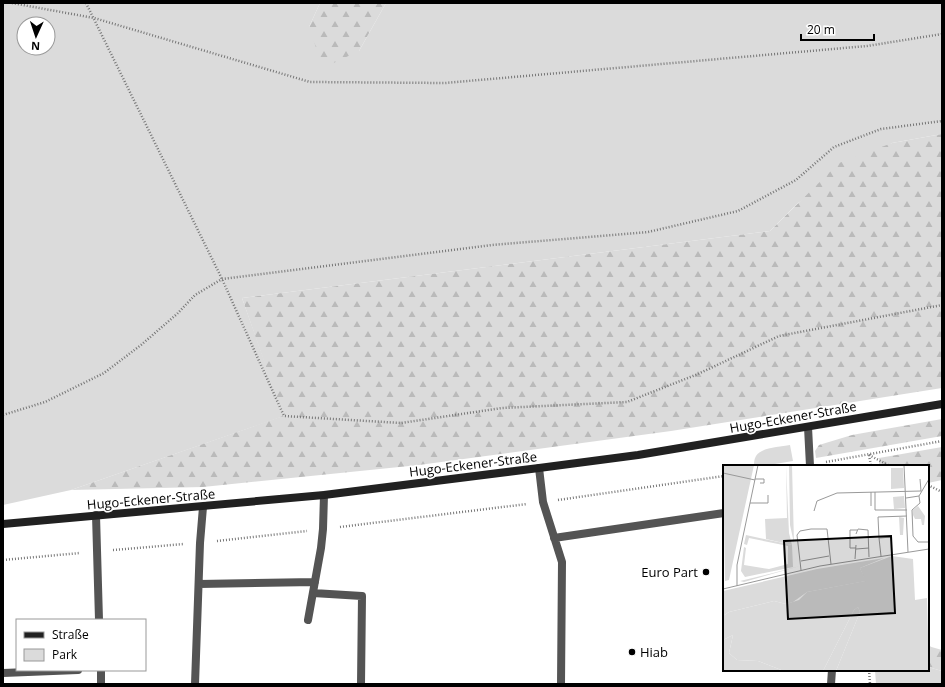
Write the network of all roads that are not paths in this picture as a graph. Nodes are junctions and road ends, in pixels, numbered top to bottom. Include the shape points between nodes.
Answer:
1 (942, 404) edge
2 (808, 427) junction
3 (810, 465) edge
4 (539, 468) junction
5 (324, 495) junction
6 (203, 507) junction
7 (723, 513) edge
8 (96, 515) junction
9 (3, 524) edge
10 (554, 538) junction
11 (314, 582) junction
12 (199, 584) junction
13 (313, 593) junction
14 (99, 619) edge
15 (308, 620) dead end
16 (59, 671) edge
17 (101, 671) edge
18 (832, 671) edge
19 (3, 674) edge
20 (101, 684) edge
21 (195, 684) edge
22 (361, 684) edge
23 (561, 684) edge
24 (831, 684) edge

1 - 2 main road, Hugo-Eckener-Straße
2 - 3 lane
2 - 4 main road, Hugo-Eckener-Straße
4 - 5 main road, Hugo-Eckener-Straße
4 - 10 lane via 543,502
5 - 6 main road, Hugo-Eckener-Straße
5 - 11 lane via 323,529
6 - 8 main road, Hugo-Eckener-Straße
6 - 12 lane
7 - 10 lane
8 - 9 main road, Hugo-Eckener-Straße
8 - 14 lane
10 - 23 lane via 562,562
11 - 12 lane
11 - 13 lane
12 - 21 lane
13 - 15 lane
13 - 22 lane via 362,596
16 - 19 lane
17 - 20 lane
18 - 24 lane

